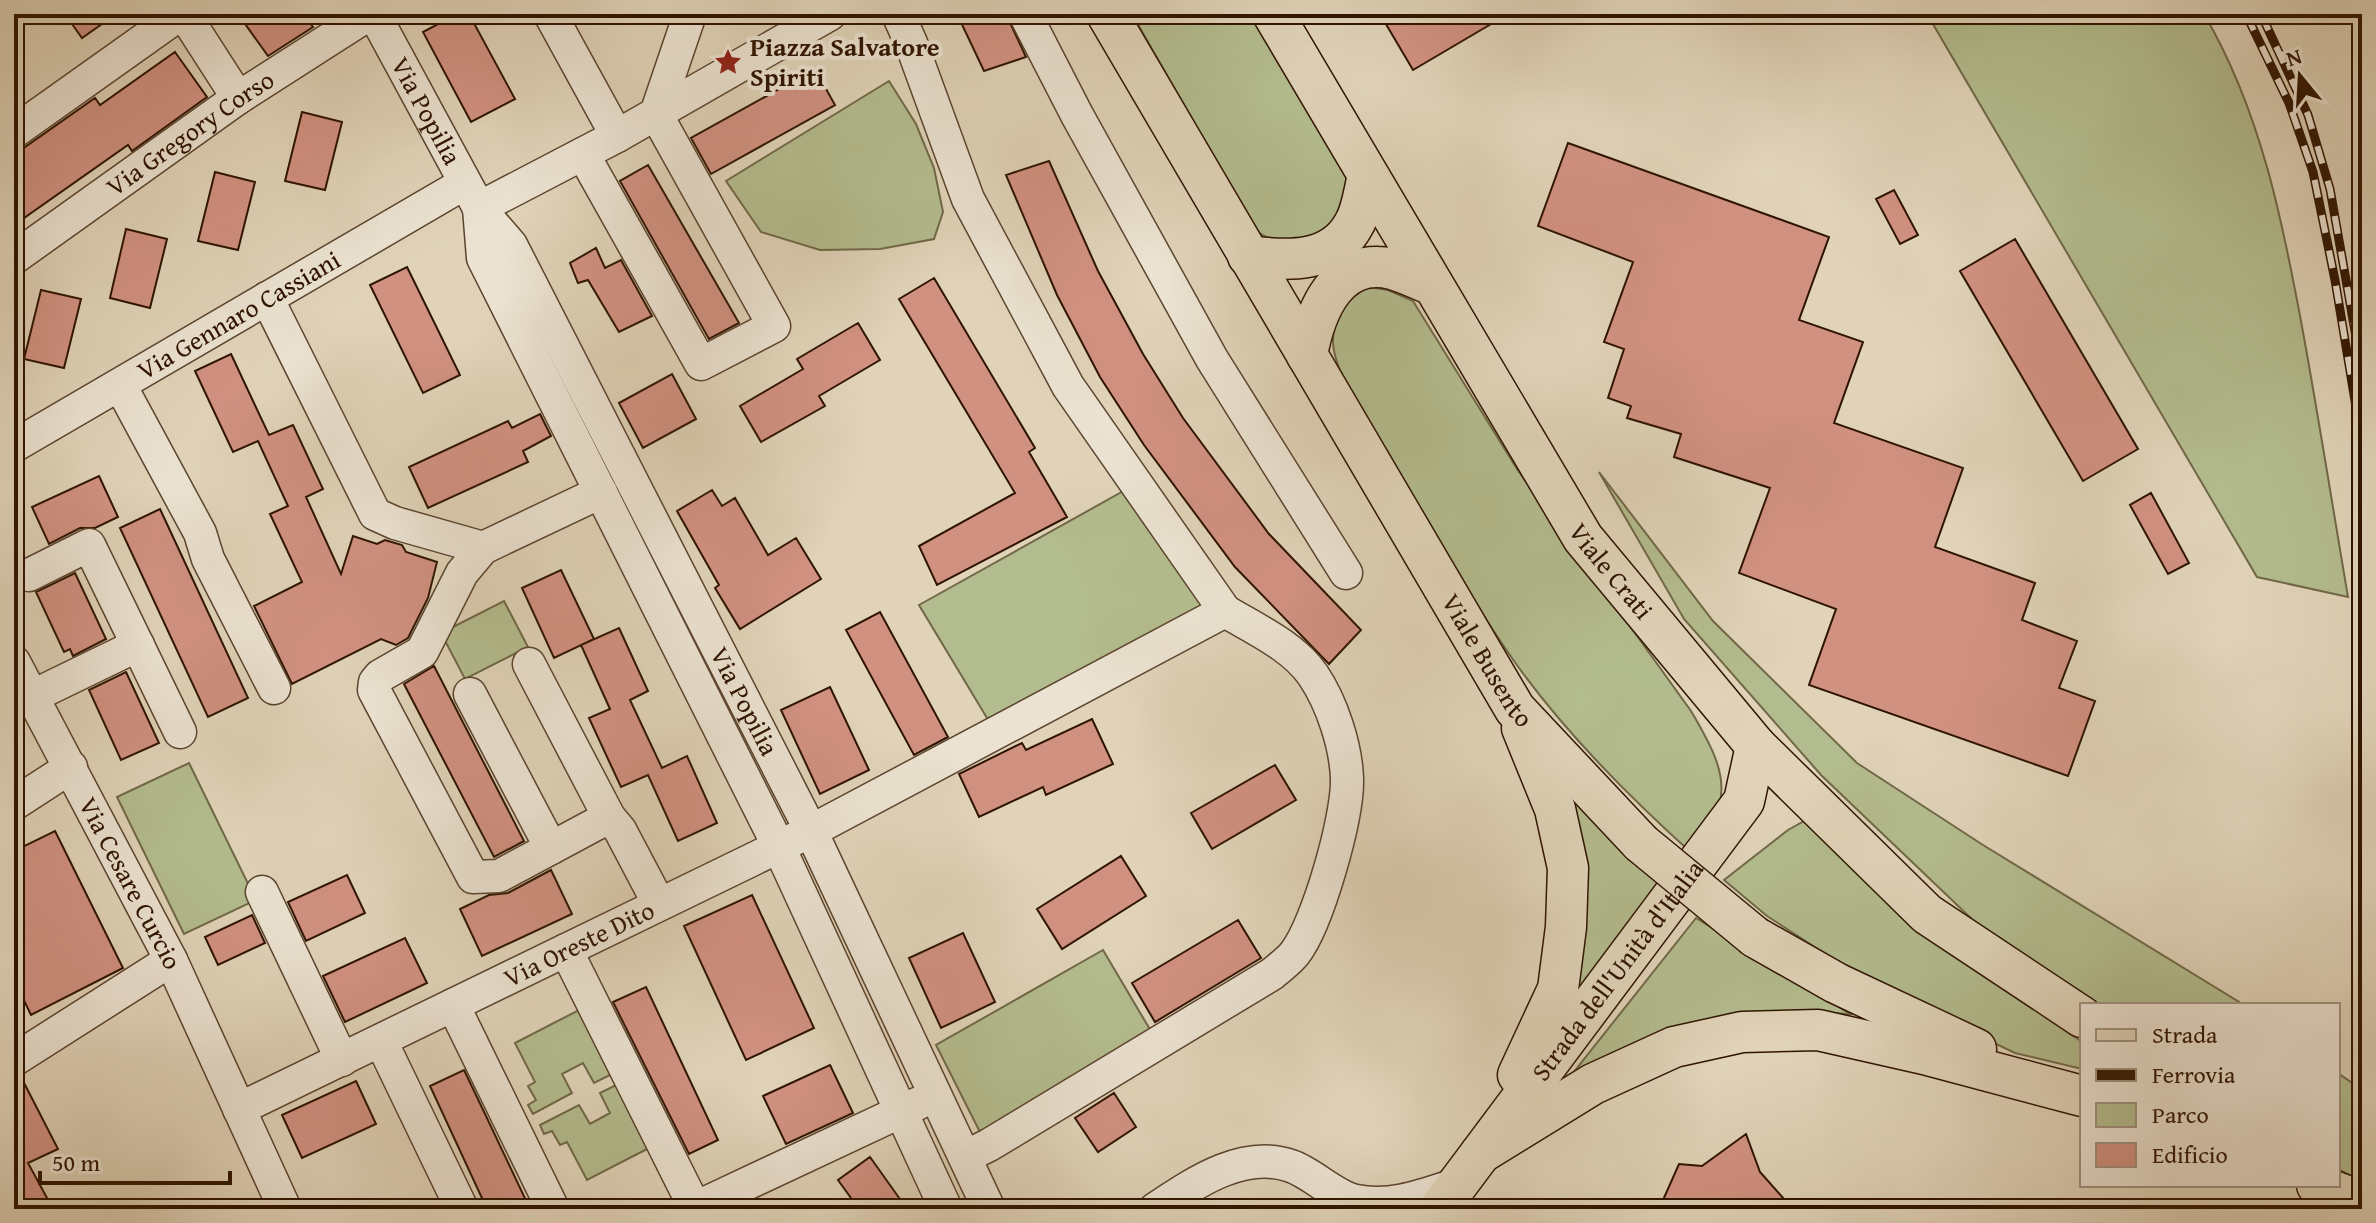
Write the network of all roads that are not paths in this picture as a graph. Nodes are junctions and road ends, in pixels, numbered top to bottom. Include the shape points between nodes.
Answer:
1 (182, 14) edge
2 (371, 14) edge
3 (550, 14) edge
4 (690, 14) edge
5 (830, 14) edge
6 (898, 14) edge
7 (1025, 14) edge
8 (1107, 14) edge
9 (1273, 14) edge
10 (238, 98) junction
11 (656, 114) junction
12 (14, 132) edge
13 (617, 136) junction
14 (583, 154) junction
15 (1368, 176) junction
16 (472, 196) junction
17 (1248, 256) junction
18 (14, 258) edge
19 (1433, 285) junction
20 (267, 298) junction
21 (1307, 355) junction
22 (120, 385) junction
23 (14, 446) edge
24 (601, 492) junction
25 (483, 548) junction
26 (1346, 573) dead end
27 (29, 575) dead end
28 (1225, 611) junction
29 (138, 645) junction
30 (14, 662) edge
31 (529, 664) dead end
32 (274, 688) dead end
33 (470, 694) dead end
34 (33, 696) junction
35 (1515, 709) junction
36 (180, 732) dead end
37 (1756, 746) junction
38 (71, 767) junction
39 (14, 804) edge
40 (609, 817) junction
41 (811, 831) junction
42 (779, 847) junction
43 (551, 848) junction
44 (262, 892) dead end
45 (659, 904) junction
46 (566, 950) junction
47 (171, 960) junction
48 (453, 1005) junction
49 (2080, 1016) edge
50 (381, 1041) junction
51 (14, 1060) edge
52 (342, 1060) junction
53 (936, 1095) junction
54 (2080, 1095) edge
55 (2080, 1095) edge
56 (239, 1109) junction
57 (902, 1111) junction
58 (1481, 1153) junction
59 (965, 1157) junction
60 (1320, 1181) junction
61 (2323, 1187) edge
62 (2350, 1196) edge
63 (1450, 1201) edge
64 (285, 1209) edge
65 (462, 1209) edge
66 (553, 1209) edge
67 (694, 1209) edge
68 (946, 1209) edge
69 (989, 1209) edge
70 (1155, 1209) edge
71 (1345, 1209) edge

1 - 10 street
1 - 12 street
2 - 10 street, Via Gregory Corso
2 - 16 street, Via Popilia
3 - 13 street
4 - 11 street
5 - 11 street
6 - 28 street via 968,199 1068,386
7 - 26 street via 1212,359
8 - 17 main road, Viale Busento
9 - 15 main road, Viale Crati
10 - 18 street, Via Gregory Corso
11 - 13 street
11 - 14 street via 774,326 701,364
13 - 14 street
14 - 16 street
15 - 17 main road via 1355,224 1339,244 1313,257 1285,261
15 - 19 main road, Viale Crati
16 - 20 street, Via Gennaro Cassiani
16 - 24 street, Via Popilia via 483,258
16 - 41 street, Via Popilia via 511,245
17 - 21 main road, Viale Busento
19 - 21 main road via 1389,268 1348,276 1321,303
19 - 37 main road, Viale Crati via 1583,538
20 - 22 street, Via Gennaro Cassiani
20 - 25 street via 375,514
21 - 35 main road, Viale Busento
22 - 23 street, Via Gennaro Cassiani
22 - 32 street via 200,533
24 - 25 street
24 - 42 street, Via Popilia
25 - 43 street via 462,573 422,652 380,676 374,690 473,877 499,876
27 - 29 street via 89,545
28 - 41 street, Via Oreste Dito
28 - 59 street via 1301,660 1324,693 1341,748 1347,779 1343,808 1310,928 1294,954 1272,974
29 - 34 street
29 - 36 street
30 - 34 street, Via Cesare Curcio
31 - 40 street
33 - 43 street
34 - 38 street, Via Cesare Curcio
35 - 54 main road, Viale Busento, bridge via 1641,843 1755,937 1836,983
35 - 58 main road via 1555,809 1568,868 1566,927 1558,989
37 - 49 main road, Viale Crati via 1927,914
37 - 58 main road, Strada dell'Unità d'Italia via 1744,801
38 - 39 street
38 - 47 street, Via Cesare Curcio
40 - 43 street
40 - 45 street
41 - 42 street, Via Oreste Dito
41 - 53 street, Via Popilia
42 - 45 street, Via Oreste Dito
42 - 57 street, Via Popilia
44 - 52 street
45 - 46 street, Via Oreste Dito
46 - 48 street, Via Oreste Dito
46 - 67 street
47 - 51 street
47 - 56 street, Via Cesare Curcio
48 - 50 street, Via Oreste Dito
48 - 66 street
50 - 52 street, Via Oreste Dito
50 - 65 street
52 - 56 street, Via Oreste Dito
53 - 57 street
53 - 59 street, Via Popilia
55 - 58 main road via 1818,1030 1742,1032 1674,1047 1593,1084
56 - 64 street, Via Cesare Curcio
57 - 67 street
57 - 68 street, Via Popilia
58 - 63 main road, Strada dell'Unità d'Italia
59 - 69 street, Via Popilia
60 - 63 street via 1353,1201
60 - 70 street via 1290,1165 1255,1162 1204,1177
60 - 71 street
61 - 62 main road

